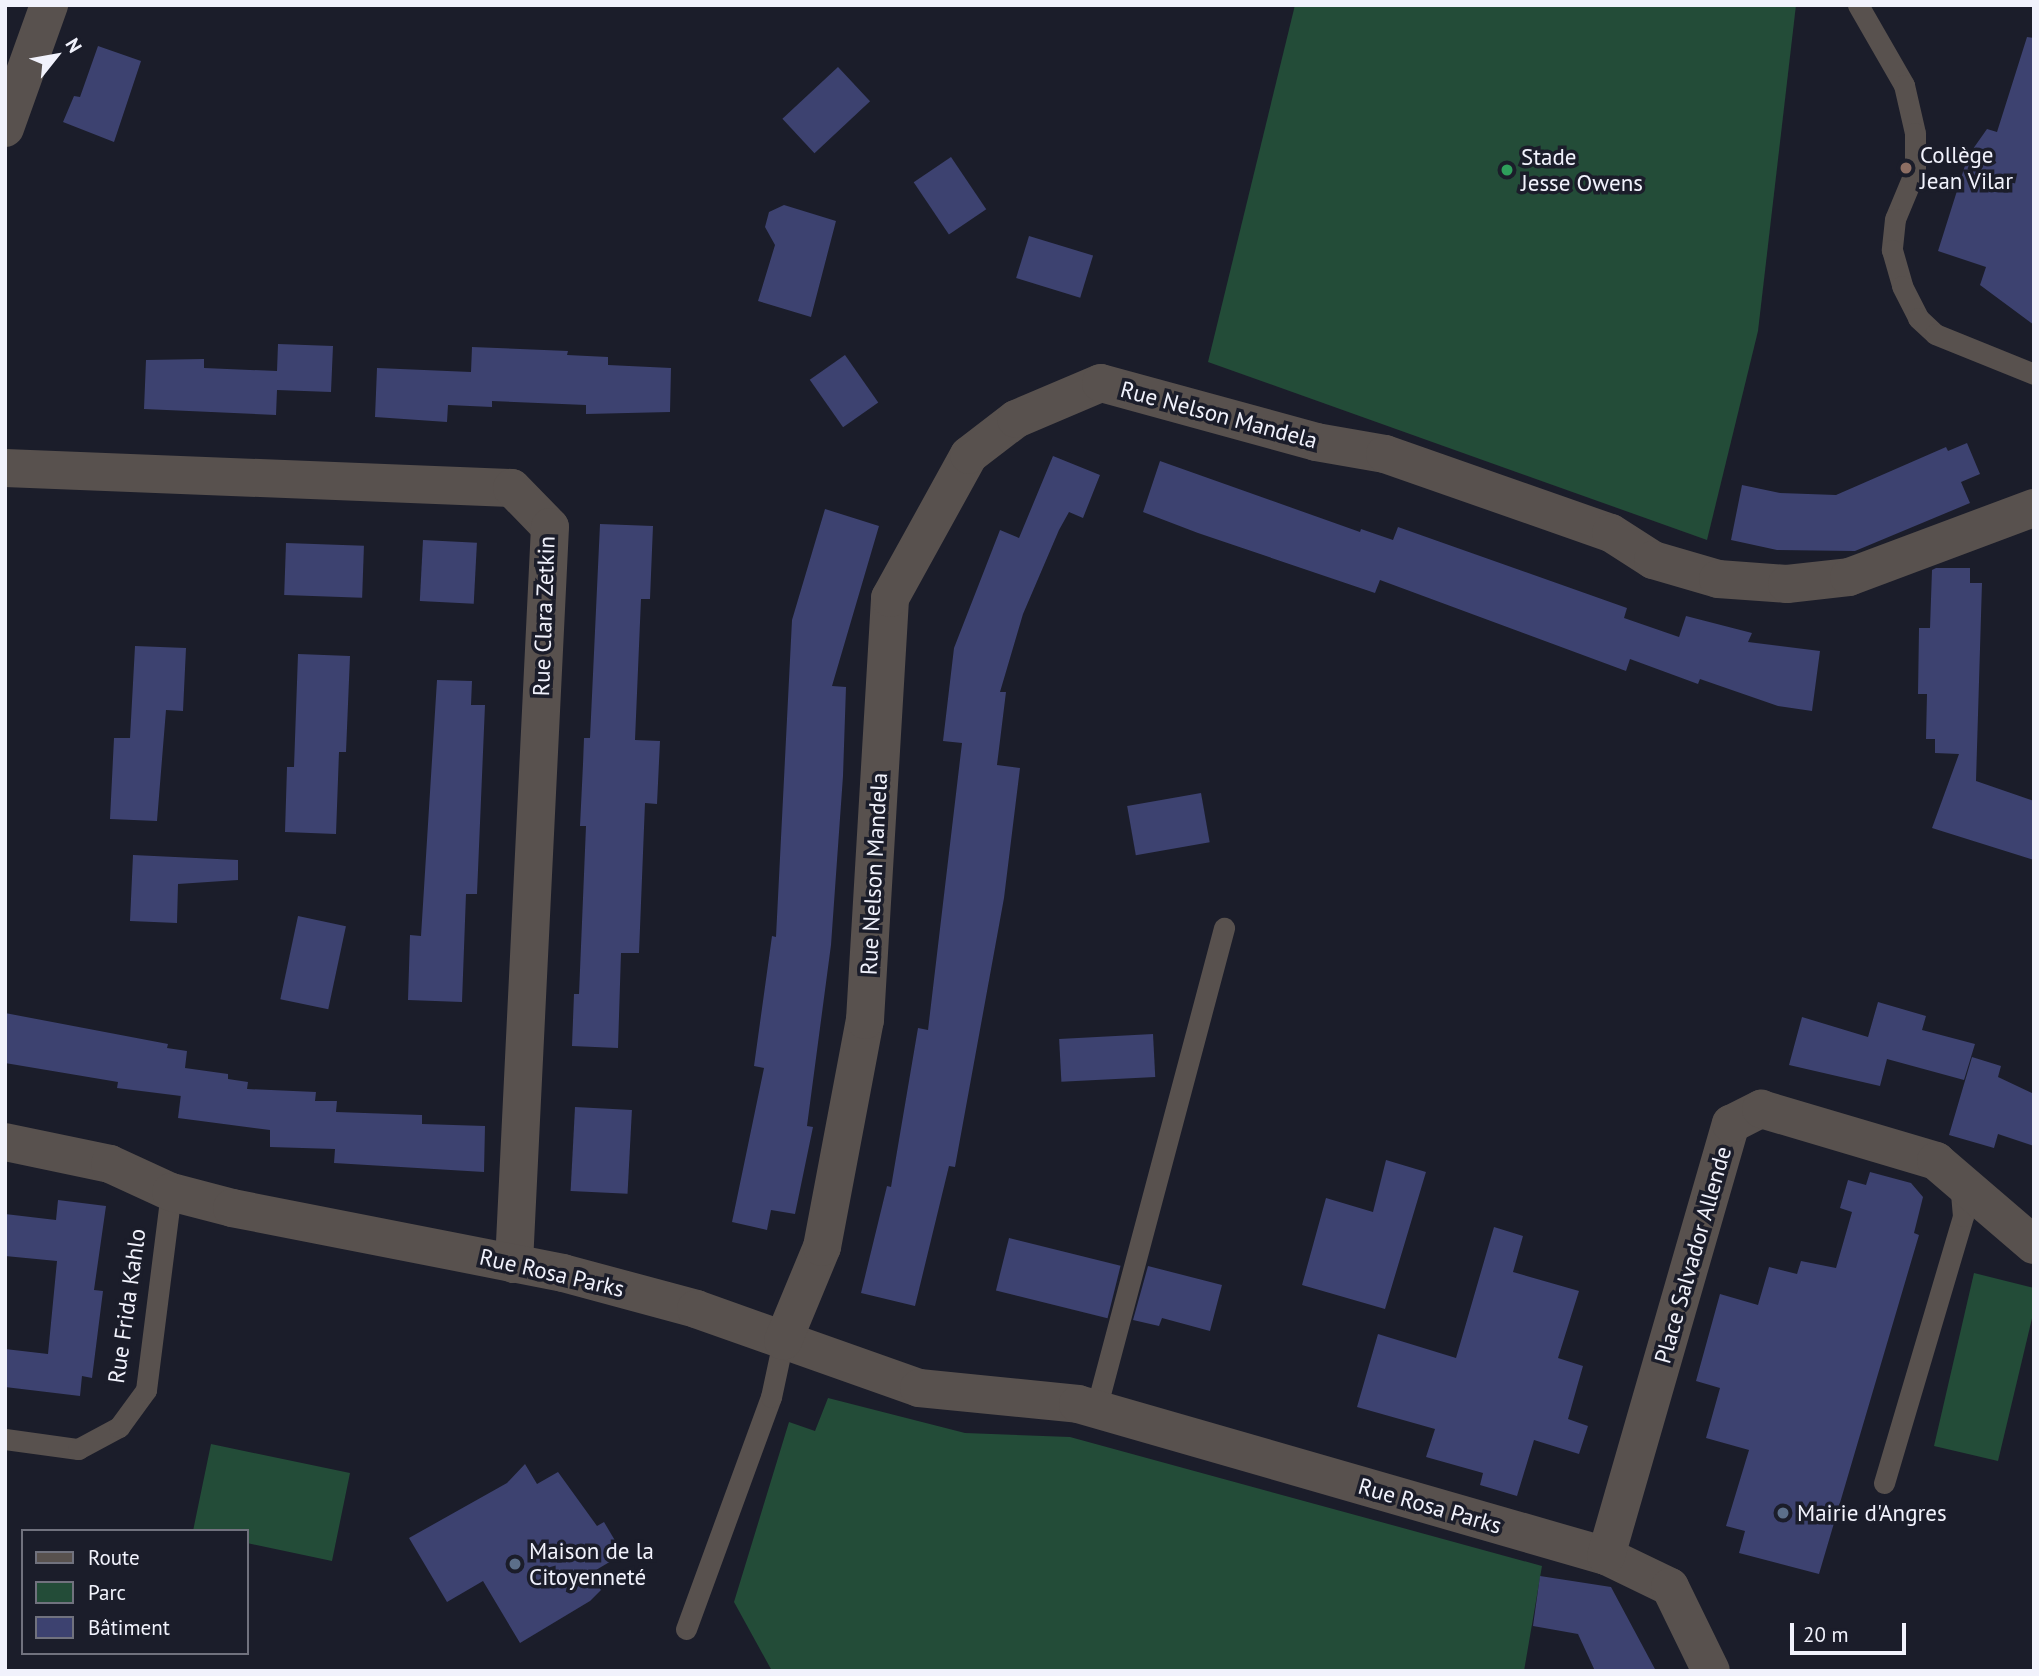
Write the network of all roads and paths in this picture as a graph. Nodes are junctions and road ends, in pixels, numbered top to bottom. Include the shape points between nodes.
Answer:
1 (48, 5) edge
2 (1858, 5) edge
3 (5, 128) edge
4 (2034, 374) edge
5 (5, 468) edge
6 (2034, 508) edge
7 (1224, 928) dead end
8 (5, 1142) edge
9 (1959, 1177) junction
10 (171, 1192) junction
11 (2034, 1245) edge
12 (514, 1264) junction
13 (783, 1341) junction
14 (1096, 1409) junction
15 (5, 1439) edge
16 (1884, 1483) dead end
17 (1606, 1556) junction
18 (686, 1629) dead end
19 (1711, 1671) edge

1 - 3 street
2 - 4 lane via 1904,85 1914,133 1916,171 1895,219 1892,250 1902,286 1918,318 1935,334
5 - 12 street, Rue Clara Zetkin via 512,488 550,527
6 - 13 street, Rue Nelson Mandela via 1849,577 1787,584 1718,579 1653,561 1611,533 1385,454 1316,442 1101,383 1016,419 969,455 890,598 865,1020 822,1247
7 - 14 lane
8 - 10 street, Rue Rosa Parks via 110,1164
9 - 11 street, Place Salvador Allende
9 - 16 lane via 1964,1216
9 - 17 street, Place Salvador Allende via 1936,1161 1761,1109 1731,1124
10 - 12 street, Rue Rosa Parks
10 - 15 lane, Rue Frida Kahlo via 146,1390 119,1427 78,1449
12 - 13 street, Rue Rosa Parks via 696,1309
13 - 14 street, Rue Rosa Parks via 919,1388
13 - 18 lane via 771,1397
14 - 17 street, Rue Rosa Parks
17 - 19 street, Rue Rosa Parks via 1670,1587

